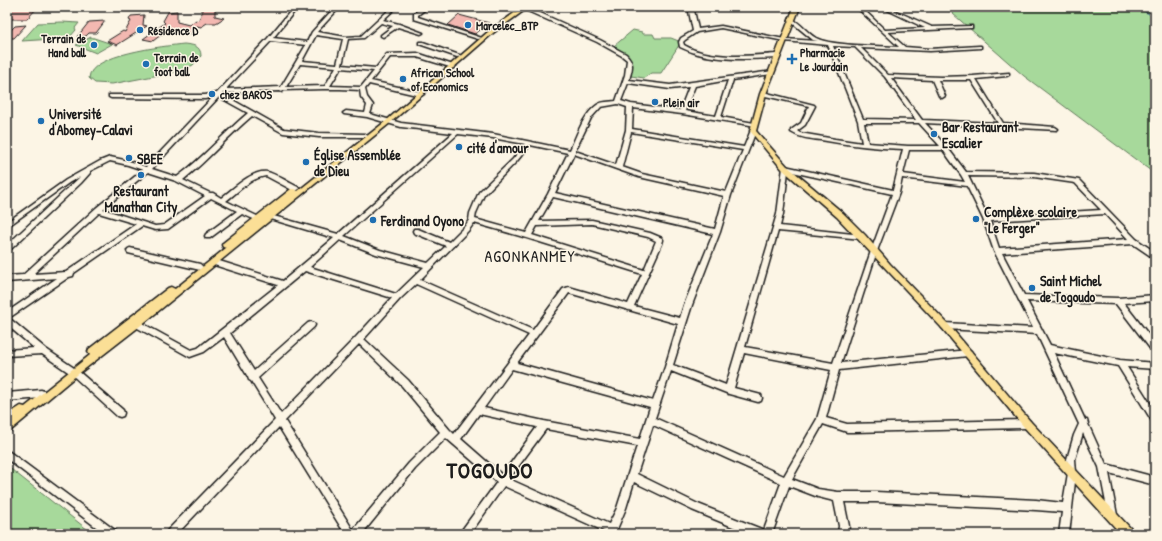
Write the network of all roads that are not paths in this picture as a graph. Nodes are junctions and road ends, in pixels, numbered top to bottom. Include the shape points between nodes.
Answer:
1 (296, 7) edge
2 (329, 7) edge
3 (395, 7) edge
4 (426, 7) edge
5 (524, 7) edge
6 (690, 7) edge
7 (797, 7) edge
8 (858, 7) edge
9 (883, 7) edge
10 (337, 8) edge
11 (792, 20) junction
12 (380, 21) junction
13 (397, 25) junction
14 (970, 27) dead end
15 (696, 30) junction
16 (933, 30) junction
17 (885, 31) junction
18 (314, 33) junction
19 (421, 33) dead end
20 (383, 36) dead end
21 (270, 38) junction
22 (346, 38) junction
23 (480, 38) junction
24 (784, 40) junction
25 (421, 43) dead end
26 (830, 43) junction
27 (309, 44) junction
28 (856, 46) junction
29 (979, 47) dead end
30 (904, 50) junction
31 (459, 56) junction
32 (777, 56) junction
33 (298, 62) junction
34 (451, 65) junction
35 (339, 66) junction
36 (378, 70) junction
37 (771, 72) junction
38 (1007, 74) dead end
39 (887, 76) junction
40 (731, 78) junction
41 (934, 78) junction
42 (973, 78) junction
43 (626, 81) junction
44 (368, 82) junction
45 (693, 83) junction
46 (326, 88) junction
47 (362, 89) junction
48 (282, 90) junction
49 (220, 93) junction
50 (419, 94) junction
51 (763, 94) junction
52 (111, 96) dead end
53 (942, 96) dead end
54 (618, 102) junction
55 (630, 106) junction
56 (682, 112) junction
57 (346, 113) dead end
58 (251, 114) junction
59 (367, 115) junction
60 (718, 118) junction
61 (861, 120) junction
62 (386, 121) junction
63 (920, 121) junction
64 (1002, 124) junction
65 (753, 128) junction
66 (1055, 129) dead end
67 (629, 130) junction
68 (456, 133) junction
69 (365, 136) junction
70 (529, 143) junction
71 (865, 145) junction
72 (906, 148) junction
73 (945, 148) junction
74 (746, 149) junction
75 (573, 152) junction
76 (335, 162) junction
77 (619, 167) junction
78 (785, 168) junction
79 (148, 169) junction
80 (89, 170) junction
81 (964, 174) junction
82 (900, 176) junction
83 (178, 180) junction
84 (967, 184) junction
85 (296, 189) junction
86 (896, 193) junction
87 (551, 194) junction
88 (211, 195) junction
89 (728, 195) junction
90 (222, 201) junction
91 (98, 210) junction
92 (242, 211) junction
93 (1106, 212) junction
94 (270, 217) junction
95 (258, 219) junction
96 (986, 219) junction
97 (472, 220) junction
98 (141, 224) junction
99 (534, 224) junction
100 (7, 225) edge
101 (776, 228) junction
102 (416, 231) dead end
103 (718, 232) junction
104 (208, 236) dead end
105 (528, 236) junction
106 (339, 237) junction
107 (862, 238) junction
108 (1134, 241) junction
109 (451, 245) junction
110 (7, 249) edge
111 (130, 251) dead end
112 (874, 251) junction
113 (997, 251) junction
114 (1155, 256) edge
115 (213, 262) junction
116 (430, 266) junction
117 (200, 267) junction
118 (304, 268) junction
119 (646, 273) junction
120 (71, 274) junction
121 (24, 278) junction
122 (7, 279) edge
123 (415, 282) junction
124 (282, 284) junction
125 (397, 297) junction
126 (1022, 298) junction
127 (1155, 298) edge
128 (1118, 301) junction
129 (630, 307) junction
130 (7, 316) edge
131 (7, 321) edge
132 (682, 322) junction
133 (137, 324) junction
134 (312, 324) dead end
135 (945, 326) junction
136 (1039, 331) junction
137 (225, 332) junction
138 (533, 334) junction
139 (358, 339) junction
140 (1048, 348) junction
141 (741, 349) junction
142 (1155, 349) edge
143 (43, 351) junction
144 (7, 353) edge
145 (968, 353) junction
146 (1120, 363) junction
147 (510, 365) junction
148 (1155, 366) edge
149 (669, 367) junction
150 (836, 367) junction
151 (72, 371) junction
152 (252, 378) junction
153 (729, 390) junction
154 (41, 394) junction
155 (7, 396) edge
156 (758, 398) dead end
157 (655, 405) junction
158 (478, 410) junction
159 (120, 413) dead end
160 (1155, 418) edge
161 (650, 420) junction
162 (821, 420) junction
163 (7, 421) edge
164 (279, 421) junction
165 (1027, 424) junction
166 (1084, 424) junction
167 (544, 425) junction
168 (7, 428) edge
169 (446, 432) junction
170 (455, 440) junction
171 (642, 443) junction
172 (7, 454) edge
173 (1103, 466) junction
174 (1072, 473) junction
175 (631, 476) junction
176 (503, 481) junction
177 (786, 481) junction
178 (1155, 481) edge
179 (838, 497) junction
180 (1067, 508) junction
181 (1112, 517) junction
182 (611, 532) edge
183 (113, 534) edge
184 (170, 534) edge
185 (350, 534) edge
186 (356, 534) edge
187 (464, 534) edge
188 (761, 534) edge
189 (767, 534) edge
190 (843, 534) edge
191 (1064, 534) edge
192 (1128, 534) edge

1 - 21 street
2 - 10 street
3 - 12 street
4 - 23 street via 416,14 416,18
5 - 23 main road
5 - 34 main road
5 - 43 street via 622,53 629,60
6 - 15 street
7 - 11 main road
8 - 17 street
9 - 16 street
10 - 18 street
11 - 24 main road
11 - 26 street via 815,39
12 - 13 street
12 - 22 street via 362,37
13 - 19 street
13 - 20 street
14 - 16 street
15 - 24 street via 721,27
15 - 32 street via 681,42 682,46 700,54 723,58
16 - 17 street
17 - 30 street
18 - 22 street
18 - 27 street
21 - 27 street
21 - 49 street
22 - 35 street
23 - 31 main road
24 - 26 street
24 - 32 main road
25 - 31 street
26 - 28 street
26 - 61 street
27 - 33 street
28 - 30 street
28 - 39 street
29 - 30 street
31 - 34 main road
32 - 37 main road
33 - 35 street
33 - 48 street
34 - 36 street via 417,55 391,54
34 - 50 main road
35 - 36 street
35 - 46 street
36 - 44 street
37 - 40 street
37 - 51 main road
38 - 42 street
39 - 41 street
39 - 63 street
40 - 45 street
40 - 60 street
41 - 42 street
41 - 53 street
42 - 64 street
43 - 45 street via 670,87
43 - 54 street
44 - 47 street
44 - 50 street
45 - 56 street
46 - 47 street
46 - 48 street
47 - 59 street via 370,105
48 - 49 street
49 - 52 street via 205,97
49 - 58 street
49 - 79 street
50 - 62 main road
51 - 65 main road
51 - 71 street via 811,104 803,124 793,130 794,133 829,141
54 - 55 street
54 - 75 street via 599,106 589,117
55 - 56 street
55 - 67 street
56 - 60 street
57 - 59 street
58 - 69 street via 275,128 289,132
58 - 83 street via 200,163
59 - 62 street
60 - 65 street
61 - 63 street
61 - 71 street
62 - 68 street
62 - 69 main road
62 - 76 main road
63 - 64 street
63 - 73 street
64 - 66 street
65 - 74 street
65 - 78 main road
67 - 74 street
67 - 77 street
68 - 70 street via 493,136
68 - 106 street
69 - 76 main road
70 - 75 street
70 - 97 street via 481,194
71 - 72 street
72 - 73 street
72 - 82 street
73 - 81 street
74 - 89 street
75 - 77 street
75 - 87 street
76 - 85 main road
76 - 94 main road
77 - 89 street via 642,176
78 - 86 street
78 - 101 street
78 - 107 main road via 840,215
79 - 80 street via 110,159
79 - 83 street
79 - 91 street
80 - 100 street via 68,181
80 - 110 street
81 - 84 street
81 - 93 street via 1034,174 1077,180
82 - 84 street
82 - 86 street
83 - 88 street
84 - 96 street
85 - 90 street via 267,174 261,174
85 - 95 main road
86 - 112 street
87 - 99 street
87 - 103 street
88 - 90 street
88 - 98 street via 166,227 155,228
89 - 103 street
90 - 92 street
91 - 98 street
91 - 121 street
92 - 95 street
92 - 104 street
93 - 96 street
93 - 108 street
94 - 95 street
94 - 106 street
94 - 115 main road
95 - 117 main road
96 - 113 street
97 - 105 street
97 - 109 street
98 - 120 street
99 - 105 street
99 - 119 street via 592,222 655,236 660,240
101 - 107 street
101 - 141 street
102 - 109 street
103 - 132 street
105 - 119 street
106 - 116 street via 378,252
106 - 118 street
107 - 112 main road
108 - 113 street
108 - 114 street
109 - 116 street
111 - 117 street
112 - 135 main road
112 - 150 street
113 - 126 street
115 - 124 street
115 - 133 main road
116 - 123 street
117 - 151 main road
118 - 124 street
118 - 125 street
119 - 129 street
120 - 121 street
120 - 130 street
121 - 122 street
123 - 125 street
123 - 138 street
124 - 137 street
125 - 139 street
126 - 128 street
126 - 136 street
127 - 128 street
128 - 142 street
129 - 132 street
129 - 138 street via 566,290
131 - 143 street
132 - 149 street
133 - 137 street via 190,354 201,350
133 - 151 main road
134 - 152 street
135 - 136 street
135 - 145 main road
136 - 140 street
137 - 152 street
138 - 147 street
139 - 164 street
139 - 169 street via 405,383
140 - 146 street
140 - 166 street
141 - 150 street
141 - 153 street
143 - 144 street
143 - 151 street
145 - 150 street
145 - 165 main road
146 - 148 street
146 - 160 street
147 - 157 street
147 - 158 street
149 - 153 street
149 - 157 street
150 - 162 street
151 - 154 main road
151 - 159 street
151 - 168 main road
152 - 164 street
153 - 156 street
154 - 155 street
154 - 163 main road
157 - 161 street
158 - 167 street
158 - 170 street
161 - 171 street
161 - 177 street
162 - 165 street via 847,428
162 - 177 street
164 - 184 street
164 - 185 street
165 - 174 main road
166 - 173 street
166 - 174 street via 1071,459
167 - 171 street
167 - 176 street
169 - 170 street
169 - 186 street via 412,466
170 - 176 street
171 - 175 street
172 - 183 street
173 - 178 street
173 - 181 street
174 - 180 street
174 - 181 main road
175 - 182 street
175 - 188 street via 695,507
176 - 182 street
176 - 187 street
177 - 179 street
177 - 189 street
179 - 180 street
179 - 190 street
180 - 191 street
181 - 192 main road

